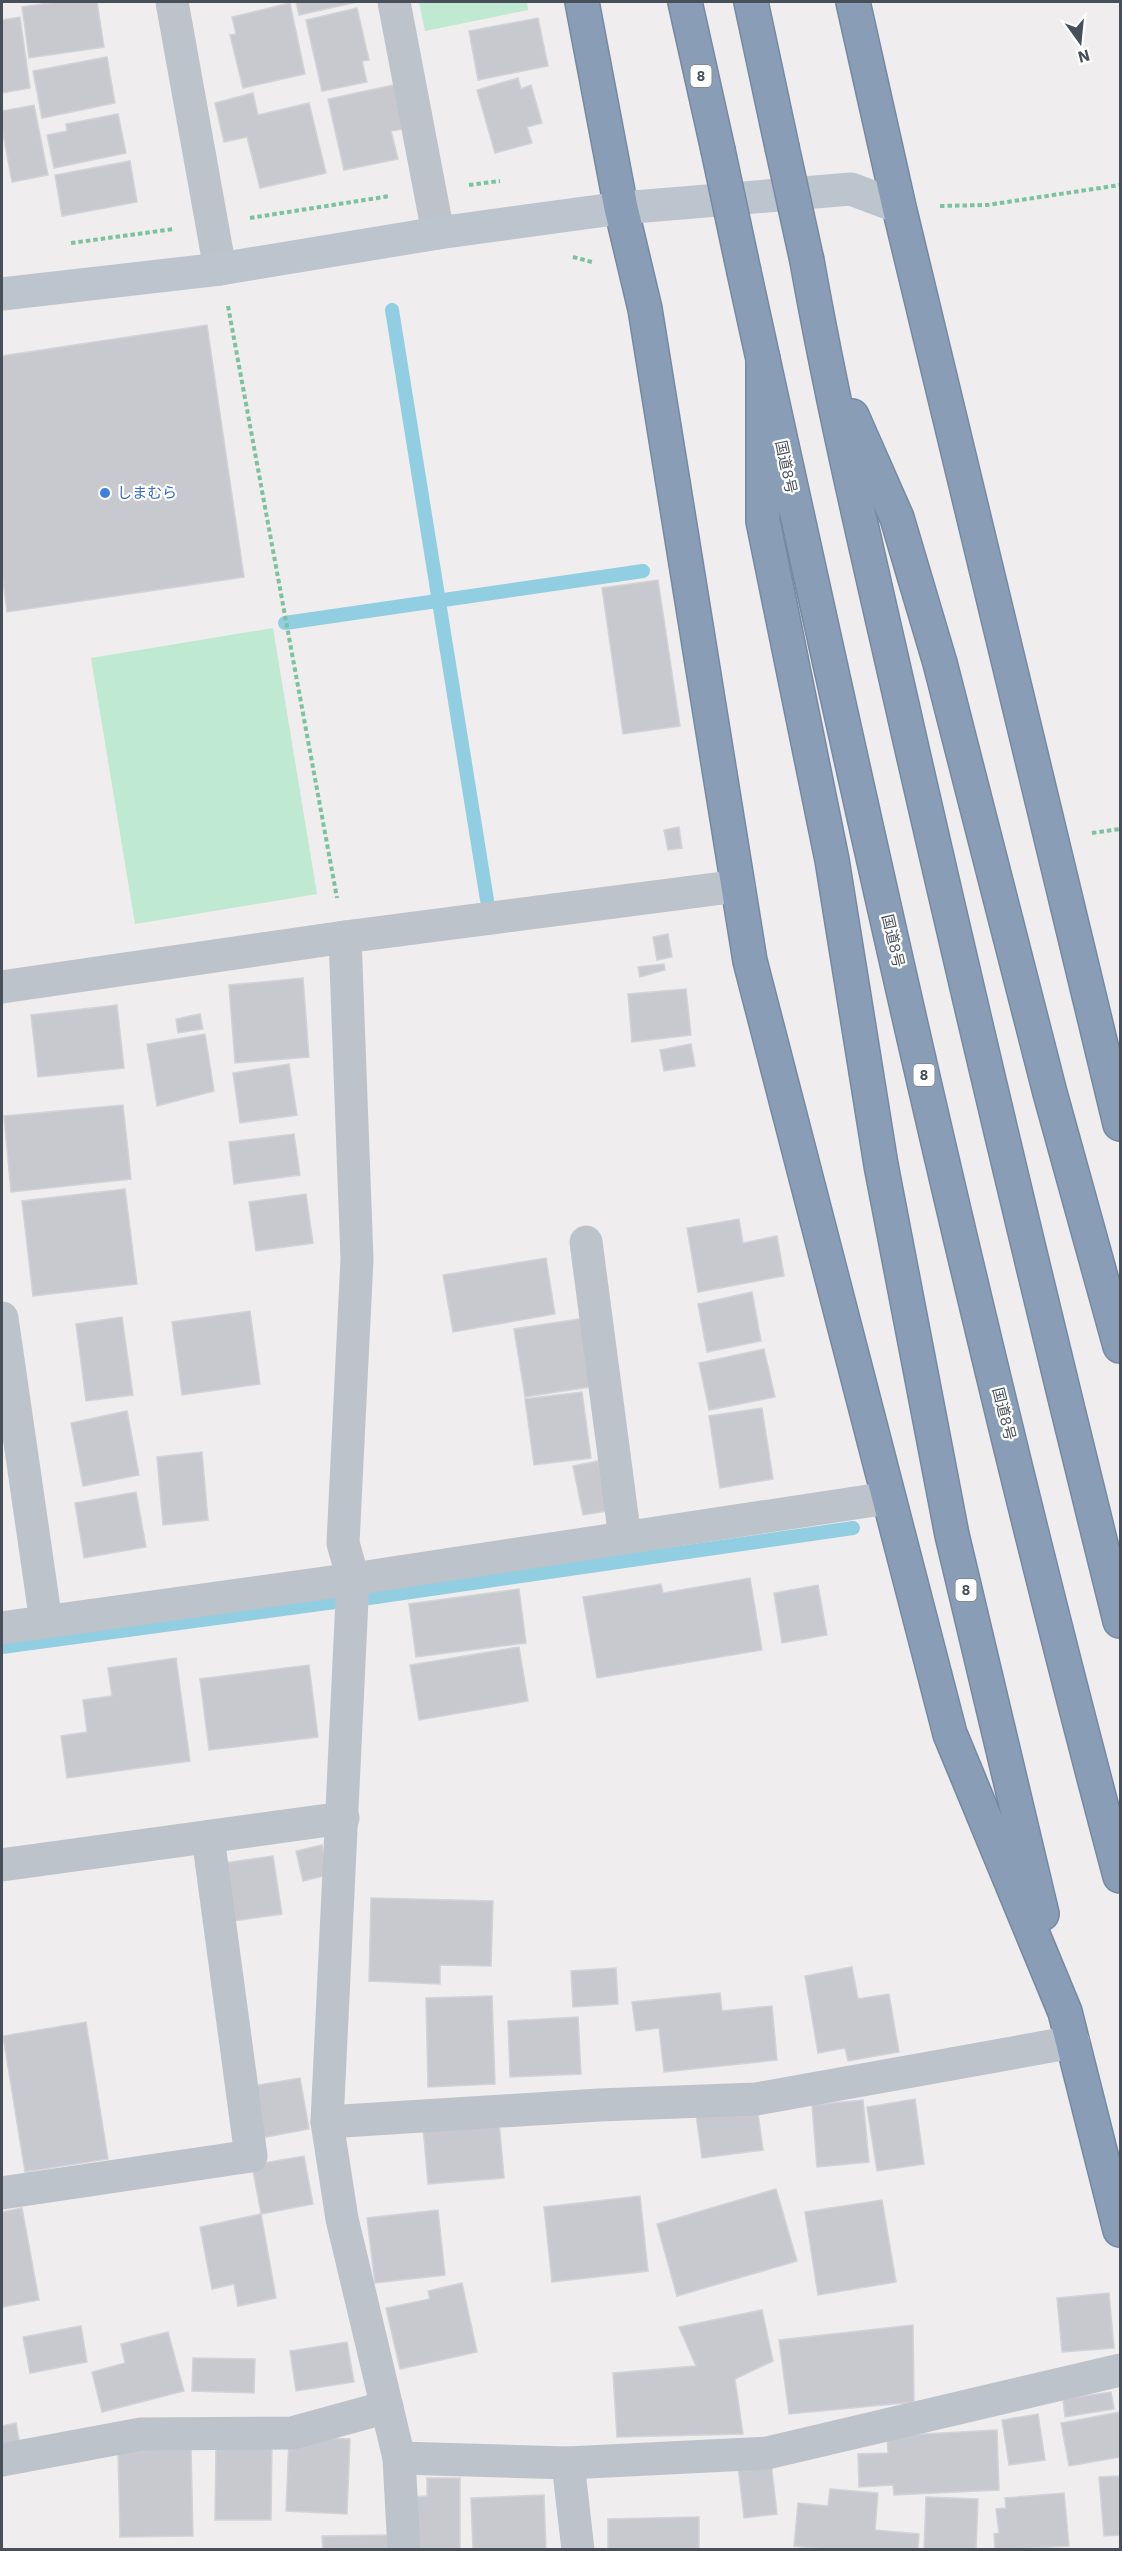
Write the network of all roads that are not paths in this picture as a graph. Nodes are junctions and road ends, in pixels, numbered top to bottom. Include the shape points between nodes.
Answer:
1 (172, 2) edge
2 (394, 2) edge
3 (582, 2) edge
4 (685, 2) edge
5 (751, 2) edge
6 (853, 2) edge
7 (899, 207) junction
8 (621, 208) junction
9 (438, 233) junction
10 (220, 269) junction
11 (2, 294) edge
12 (823, 351) junction
13 (763, 359) junction
14 (738, 886) junction
15 (345, 937) junction
16 (2, 987) edge
17 (1120, 1124) edge
18 (586, 1242) dead end
19 (2, 1318) edge
20 (1120, 1346) edge
21 (888, 1498) junction
22 (625, 1538) junction
23 (353, 1579) junction
24 (1120, 1621) edge
25 (46, 1622) junction
26 (2, 1628) edge
27 (343, 1818) junction
28 (208, 1837) junction
29 (2, 1865) edge
30 (1120, 1876) edge
31 (1070, 2027) junction
32 (327, 2122) junction
33 (2, 2193) edge
34 (1120, 2230) edge
35 (1120, 2370) edge
36 (387, 2407) junction
37 (399, 2458) junction
38 (2, 2460) edge
39 (568, 2463) junction
40 (404, 2550) edge
41 (578, 2550) edge

1 - 10 street
2 - 9 street
3 - 8 highway
4 - 13 highway, 国道8号 / 8, bridge
5 - 12 highway, bridge
6 - 7 highway
7 - 8 street via 851,189
7 - 17 highway
8 - 9 street
8 - 14 highway via 645,309
9 - 10 street
10 - 11 street
12 - 20 highway via 897,518 940,663 1050,1093
12 - 24 highway via 932,837
13 - 30 highway, 国道8号 / 8 via 987,1346
13 - 31 highway, 8 via 763,521 832,860 881,1165 952,1535
14 - 15 street
14 - 21 highway via 750,961
15 - 16 street
15 - 23 street via 357,1259 343,1543
18 - 22 street
19 - 25 street
21 - 22 street
21 - 31 highway via 950,1734
22 - 23 street
23 - 25 street
23 - 27 street
25 - 26 street
27 - 28 street
27 - 32 street
28 - 29 street
28 - 33 street via 250,2156
31 - 32 street via 756,2098
31 - 34 highway
32 - 36 street via 342,2219
35 - 39 street via 767,2453
36 - 37 street
36 - 38 street via 292,2433 141,2434
37 - 39 street
37 - 40 street
39 - 41 street

